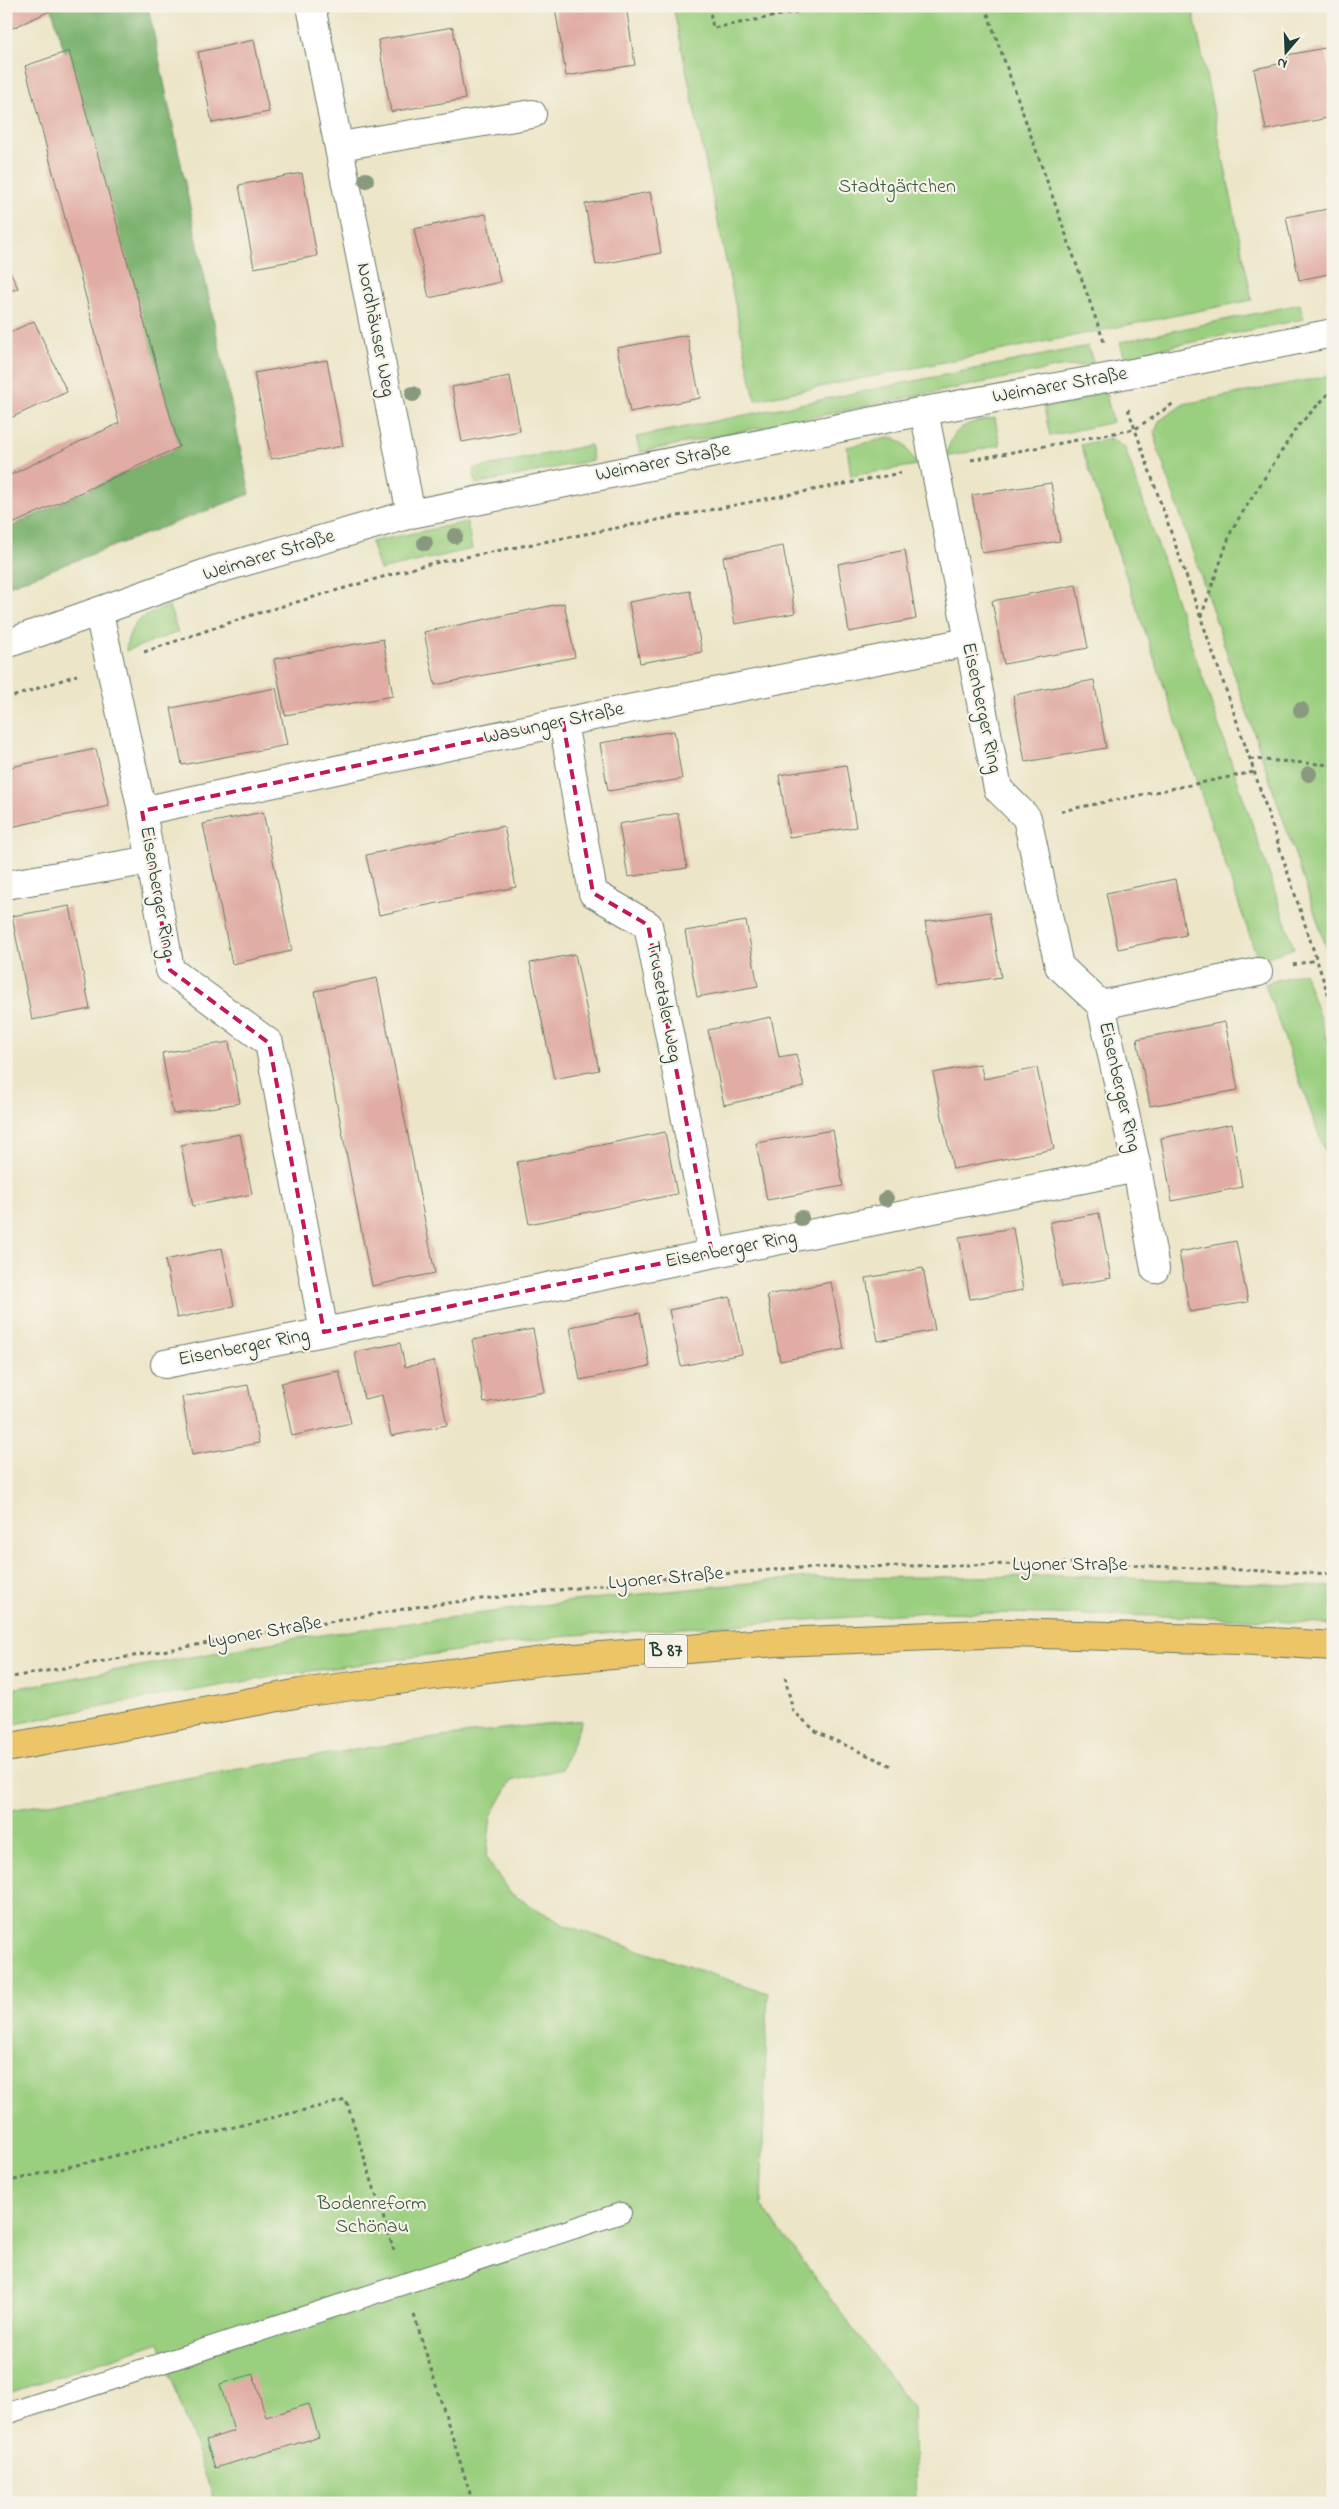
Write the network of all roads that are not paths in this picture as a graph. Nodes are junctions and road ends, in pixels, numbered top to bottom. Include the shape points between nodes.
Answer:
1 (311, 6) edge
2 (532, 114) dead end
3 (340, 146) junction
4 (1333, 333) edge
5 (924, 411) junction
6 (411, 514) junction
7 (99, 612) junction
8 (968, 642) junction
9 (6, 644) edge
10 (563, 722) junction
11 (142, 812) junction
12 (151, 860) junction
13 (6, 885) edge
14 (1258, 972) dead end
15 (1101, 1005) junction
16 (1138, 1168) junction
17 (712, 1254) junction
18 (1155, 1269) dead end
19 (324, 1332) junction
20 (165, 1364) dead end
21 (1333, 1646) edge
22 (6, 1748) edge
23 (621, 2213) dead end
24 (6, 2414) edge

1 - 3 street, Nordhäuser Weg
2 - 3 street
3 - 6 street, Nordhäuser Weg
4 - 5 street, Weimarer Straße
5 - 6 street, Weimarer Straße
5 - 8 street, Eisenberger Ring
6 - 7 street, Weimarer Straße via 215,570
7 - 9 street, Weimarer Straße
7 - 11 street, Eisenberger Ring
8 - 10 street, Wasunger Straße
8 - 15 street, Eisenberger Ring via 998,789 1027,818 1058,966
10 - 11 street, Wasunger Straße
10 - 17 street, Trusetaler Weg via 593,893 648,925
11 - 12 street, Eisenberger Ring
12 - 13 street
12 - 19 street, Eisenberger Ring via 170,970 269,1043
14 - 15 street, Eisenberger Ring
15 - 16 street, Eisenberger Ring
16 - 17 street, Eisenberger Ring
16 - 18 street, Eisenberger Ring
17 - 19 street, Eisenberger Ring
19 - 20 street, Eisenberger Ring
21 - 22 main road, B 87 via 1010,1633 777,1642 550,1660 300,1693
23 - 24 lane

